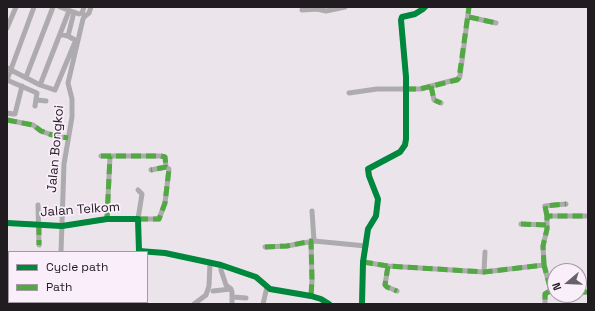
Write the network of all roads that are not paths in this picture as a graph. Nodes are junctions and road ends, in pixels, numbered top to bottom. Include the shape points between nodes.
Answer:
1 (16, 7) edge
2 (34, 7) edge
3 (53, 7) edge
4 (60, 7) edge
5 (84, 7) edge
6 (91, 7) edge
7 (345, 7) edge
8 (425, 7) edge
9 (469, 7) edge
10 (324, 9) edge
11 (302, 10) dead end
12 (72, 11) junction
13 (469, 17) junction
14 (496, 23) dead end
15 (7, 28) edge
16 (60, 34) junction
17 (68, 36) junction
18 (8, 75) edge
19 (26, 78) junction
20 (40, 85) junction
21 (22, 86) junction
22 (431, 86) junction
23 (406, 89) junction
24 (349, 94) dead end
25 (37, 100) junction
26 (46, 101) dead end
27 (441, 103) dead end
28 (35, 106) dead end
29 (7, 113) edge
30 (7, 120) edge
31 (68, 138) junction
32 (101, 156) dead end
33 (110, 156) junction
34 (166, 167) junction
35 (151, 170) dead end
36 (138, 190) dead end
37 (566, 204) dead end
38 (38, 205) dead end
39 (312, 211) dead end
40 (547, 216) junction
41 (588, 216) edge
42 (107, 218) junction
43 (138, 219) junction
44 (7, 222) edge
45 (521, 224) dead end
46 (39, 225) junction
47 (547, 225) junction
48 (62, 226) junction
49 (312, 241) junction
50 (39, 245) dead end
51 (366, 246) junction
52 (265, 247) dead end
53 (61, 251) edge
54 (139, 251) edge
55 (148, 252) edge
56 (485, 252) dead end
57 (364, 262) junction
58 (210, 263) junction
59 (221, 265) junction
60 (544, 265) junction
61 (388, 266) junction
62 (484, 272) junction
63 (216, 274) dead end
64 (223, 274) junction
65 (547, 275) edge
66 (268, 287) junction
67 (231, 289) junction
68 (213, 291) dead end
69 (397, 291) dead end
70 (547, 293) edge
71 (312, 296) junction
72 (232, 297) junction
73 (246, 298) dead end
74 (194, 304) edge
75 (232, 304) edge
76 (263, 304) edge
77 (329, 304) edge
78 (362, 304) edge
79 (545, 304) edge

1 - 15 street
2 - 18 street
3 - 19 street
4 - 12 street
5 - 12 street via 81,13
6 - 31 street, Jalan Bongkoi via 84,17 68,83 72,117
7 - 10 street via 336,10
8 - 23 street via 401,20
9 - 13 street
10 - 11 street
12 - 16 street
12 - 17 street
13 - 14 street
13 - 22 street via 459,78
16 - 17 street
16 - 20 street
17 - 20 street via 75,42 55,90
18 - 19 street
18 - 21 street
19 - 20 street
21 - 25 street via 36,93
21 - 29 street via 15,114
22 - 23 street
22 - 27 street via 434,100
23 - 24 street via 377,89
23 - 51 street via 405,145 400,152 368,169 378,199 376,216 368,229
25 - 26 street
25 - 28 street
30 - 31 street via 33,125 41,131
31 - 48 street, Jalan Bongkoi via 64,164
32 - 33 street
33 - 34 street via 161,156 165,157
33 - 42 street
34 - 35 street
34 - 43 street via 170,171 160,218
36 - 43 street via 142,194
37 - 40 street via 545,206
38 - 46 street
39 - 49 street
40 - 41 street
40 - 47 street
42 - 43 street, Jalan Telkom
42 - 48 street, Jalan Telkom
43 - 54 street, Jalan Telkom
44 - 46 street, Jalan Telkom
45 - 47 street
46 - 48 street, Jalan Telkom
46 - 50 street
47 - 60 street via 543,246
48 - 53 street, Jalan Bongkoi
49 - 51 street
49 - 52 street
49 - 71 street
51 - 57 street
55 - 58 street, Jalan Telkom
56 - 62 street
57 - 61 street
57 - 78 street
58 - 59 street, Jalan Telkom
58 - 74 street via 206,295
59 - 64 street
59 - 66 street, Jalan Telkom via 256,277
60 - 62 street
60 - 65 street
61 - 62 street
61 - 69 street via 385,285
63 - 64 street
64 - 67 street via 226,285
66 - 71 street, Jalan Telkom
66 - 76 street
67 - 68 street
67 - 72 street
70 - 79 street
71 - 77 street, Jalan Telkom
72 - 73 street
72 - 75 street

